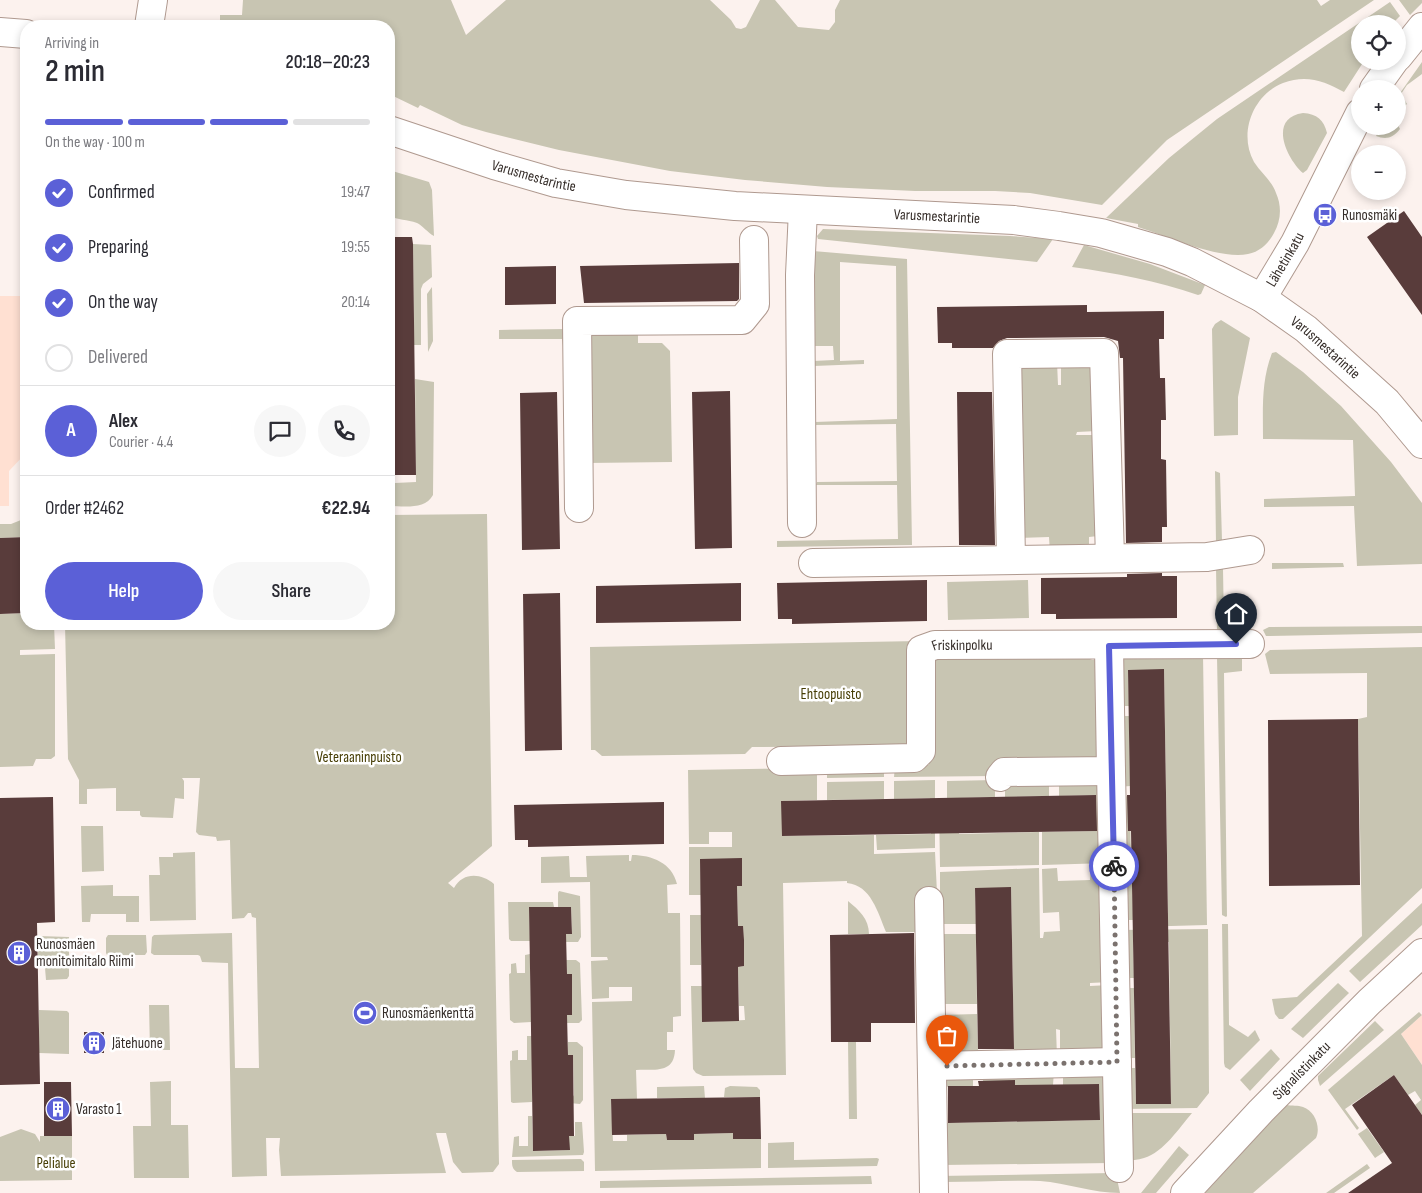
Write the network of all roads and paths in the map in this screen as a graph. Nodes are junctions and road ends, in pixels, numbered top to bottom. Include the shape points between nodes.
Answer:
1 (153, 0) edge
2 (150, 20) edge
3 (1422, 27) edge
4 (0, 32) edge
5 (20, 34) edge
6 (1406, 47) edge
7 (1351, 131) edge
8 (395, 132) edge
9 (803, 210) junction
10 (754, 240) dead end
11 (1262, 298) junction
12 (1422, 444) edge
13 (578, 508) dead end
14 (802, 523) dead end
15 (1250, 550) dead end
16 (1110, 558) junction
17 (1011, 559) junction
18 (813, 563) dead end
19 (1250, 644) dead end
20 (1109, 646) junction
21 (781, 760) dead end
22 (1111, 771) junction
23 (1000, 777) dead end
24 (929, 901) dead end
25 (1422, 953) edge
26 (1117, 1062) junction
27 (932, 1066) junction
28 (1119, 1168) dead end
29 (934, 1193) edge
30 (1185, 1193) edge

1 - 2 street
3 - 6 street
4 - 5 street
7 - 11 street, Lähetinkatu via 1295,243
8 - 9 street, Varusmestarintie via 556,183 626,196
9 - 11 street, Varusmestarintie via 1014,220 1101,233 1192,262
9 - 14 street via 800,275
10 - 13 street via 755,304 742,320 577,321
11 - 12 street, Varusmestarintie via 1306,329 1387,402
15 - 16 street via 1208,557
16 - 17 street
16 - 17 street via 1104,353 1007,354
17 - 18 street
19 - 20 street, Friskinpolku
20 - 21 street, Friskinpolku via 935,645 921,650 921,751 914,758
20 - 22 street
22 - 23 street via 1004,772
22 - 26 street
24 - 27 street
25 - 30 street, Signalistinkatu via 1268,1104
26 - 27 street
26 - 28 street
27 - 29 street

